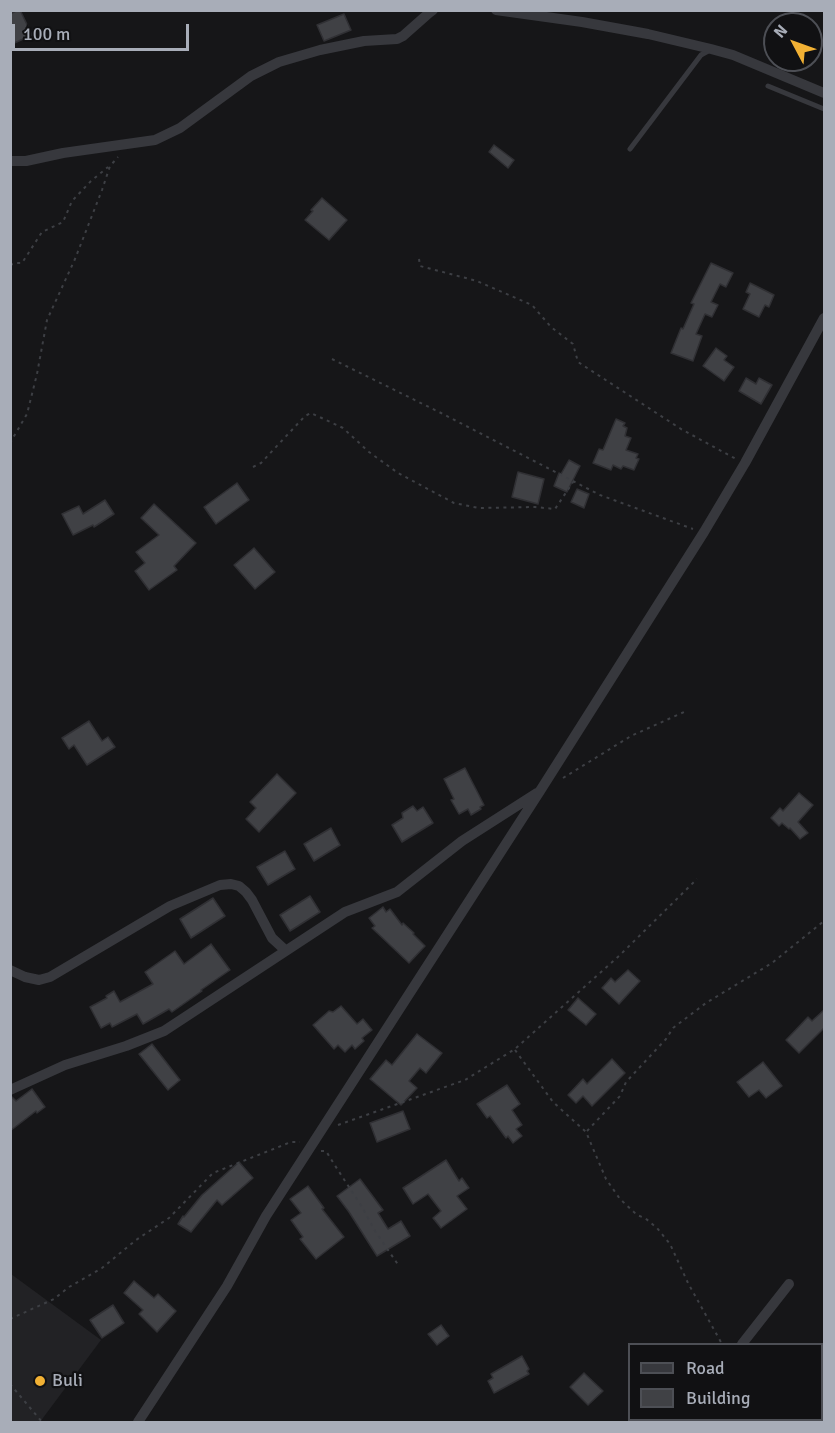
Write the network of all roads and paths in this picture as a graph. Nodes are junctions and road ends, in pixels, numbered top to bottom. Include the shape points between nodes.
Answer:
1 (434, 10) edge
2 (496, 10) edge
3 (711, 49) junction
4 (768, 86) dead end
5 (825, 93) edge
6 (825, 109) edge
7 (630, 149) dead end
8 (117, 158) dead end
9 (10, 161) edge
10 (110, 166) junction
11 (419, 259) dead end
12 (10, 265) edge
13 (825, 318) edge
14 (332, 359) dead end
15 (10, 443) edge
16 (745, 463) junction
17 (253, 467) dead end
18 (573, 481) junction
19 (704, 532) junction
20 (684, 712) dead end
21 (560, 779) dead end
22 (540, 791) junction
23 (697, 879) dead end
24 (825, 921) edge
25 (285, 950) junction
26 (10, 970) edge
27 (515, 1049) junction
28 (10, 1090) edge
29 (322, 1131) junction
30 (586, 1132) junction
31 (312, 1146) junction
32 (399, 1266) dead end
33 (789, 1284) dead end
34 (10, 1319) edge
35 (721, 1343) edge
36 (743, 1343) edge
37 (10, 1384) edge
38 (42, 1422) edge
39 (138, 1422) edge

1 - 9 street via 397,39 321,50 279,62 251,76 180,128 155,140
2 - 3 street via 582,22
3 - 5 street
3 - 7 lane via 701,56
4 - 6 lane
8 - 10 path
10 - 12 path via 72,201 63,222 42,232 22,263
10 - 15 path via 47,320 27,414
11 - 16 path via 420,266 477,281 532,304 551,327 573,344 578,362 681,429
13 - 16 street
14 - 18 path
16 - 19 street
17 - 18 path via 311,413 343,428 398,473 454,503 479,508 555,509
18 - 19 path via 600,495
19 - 22 street
20 - 21 path via 631,736
22 - 25 street via 462,841 397,892 345,912
22 - 29 street
23 - 27 path via 619,956
24 - 30 path via 772,963 673,1028
25 - 26 street via 272,938 252,900 239,886 231,884 170,906 50,977 39,980
25 - 28 street via 164,1031 65,1065
27 - 29 path via 465,1080
27 - 30 path via 553,1101
29 - 31 street
30 - 35 path via 606,1179 620,1199 657,1228 670,1244
31 - 32 path via 326,1152
31 - 34 path via 291,1142 213,1173 169,1218 102,1268 54,1299
31 - 39 street
33 - 36 street
37 - 38 path

